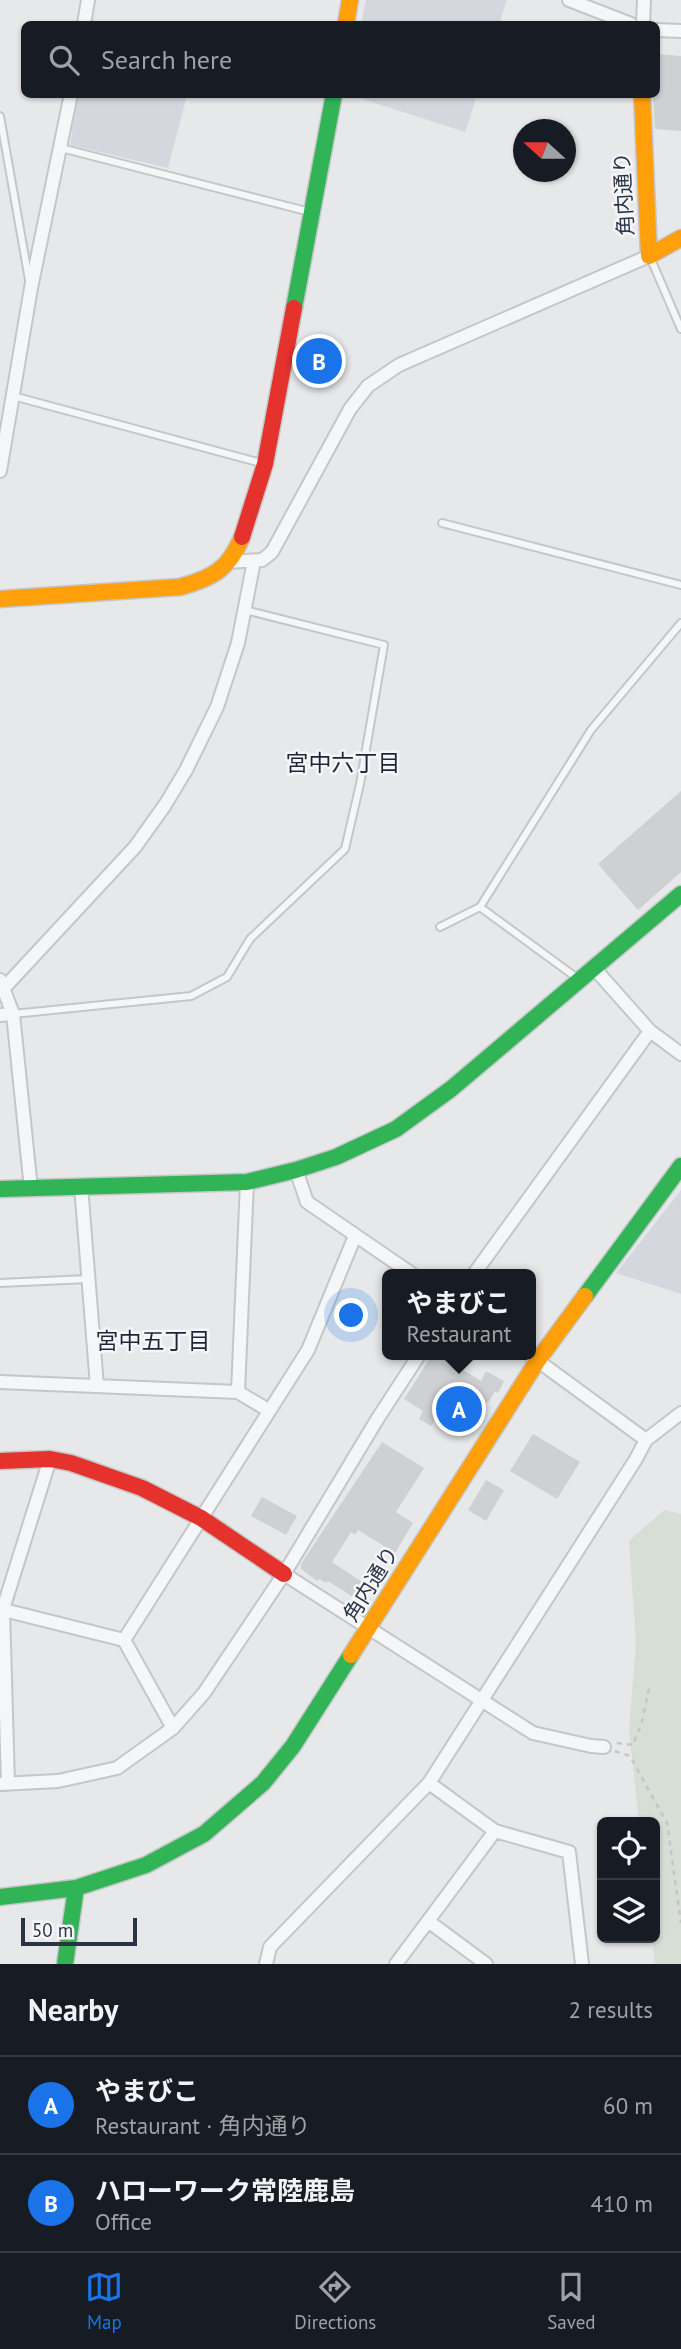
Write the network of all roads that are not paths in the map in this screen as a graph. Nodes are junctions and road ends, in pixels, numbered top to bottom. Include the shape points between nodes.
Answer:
1 (88, 0) edge
2 (350, 0) edge
3 (569, 0) edge
4 (644, 0) edge
5 (84, 21) edge
6 (346, 21) edge
7 (623, 21) edge
8 (643, 21) edge
9 (660, 30) edge
10 (681, 31) edge
11 (70, 98) edge
12 (333, 98) edge
13 (642, 98) edge
14 (0, 117) edge
15 (61, 148) junction
16 (313, 212) junction
17 (681, 238) edge
18 (649, 256) junction
19 (31, 288) junction
20 (681, 329) edge
21 (13, 396) junction
22 (265, 464) junction
23 (0, 471) edge
24 (442, 523) dead end
25 (254, 561) junction
26 (228, 562) junction
27 (681, 585) edge
28 (0, 599) edge
29 (245, 610) junction
30 (681, 623) edge
31 (681, 894) edge
32 (480, 907) junction
33 (440, 927) dead end
34 (594, 968) junction
35 (580, 980) junction
36 (2, 984) edge
37 (6, 1014) edge
38 (650, 1031) junction
39 (681, 1054) edge
40 (681, 1166) edge
41 (296, 1170) junction
42 (247, 1181) junction
43 (81, 1186) junction
44 (0, 1189) edge
45 (31, 1189) junction
46 (355, 1236) junction
47 (404, 1269) edge
48 (478, 1269) edge
49 (88, 1279) junction
50 (0, 1283) edge
51 (536, 1354) edge
52 (536, 1358) edge
53 (416, 1360) edge
54 (532, 1360) edge
55 (0, 1382) edge
56 (97, 1386) junction
57 (238, 1392) junction
58 (268, 1410) junction
59 (681, 1413) edge
60 (646, 1440) junction
61 (50, 1459) junction
62 (0, 1461) edge
63 (201, 1518) junction
64 (284, 1574) junction
65 (2, 1609) edge
66 (367, 1629) junction
67 (124, 1640) junction
68 (481, 1701) junction
69 (173, 1728) junction
70 (604, 1746) road end
71 (429, 1783) junction
72 (4, 1784) edge
73 (495, 1831) junction
74 (76, 1888) junction
75 (0, 1897) edge
76 (428, 1921) junction
77 (65, 1964) edge
78 (266, 1964) edge
79 (396, 1964) edge
80 (486, 1964) edge
81 (582, 1964) edge

1 - 5 street
2 - 6 street
3 - 7 street
4 - 8 street
9 - 10 street
11 - 15 street
12 - 16 street
13 - 18 street, 角内通り
14 - 19 lane
15 - 16 lane
15 - 19 street
16 - 22 street
17 - 18 street, 角内通り
18 - 20 lane
18 - 25 street via 399,365 368,386 350,409 272,552
19 - 21 street
21 - 22 lane
21 - 23 street
22 - 26 street via 241,540
24 - 27 lane
25 - 26 street
25 - 29 street
26 - 28 street via 218,573 180,587
29 - 36 street via 217,708 165,805 135,847
29 - 37 lane via 384,645 345,849 250,939 228,977 191,996
30 - 32 lane via 590,730
31 - 34 street
32 - 33 lane
32 - 35 lane
34 - 35 street
34 - 38 street
35 - 41 street via 451,1089 396,1129
36 - 37 street
37 - 45 street
38 - 39 street
38 - 48 street
40 - 51 street, 角内通り
41 - 42 street
41 - 46 street via 307,1202
42 - 43 street
42 - 57 street
43 - 45 street
43 - 49 street
44 - 45 street
46 - 47 street
46 - 58 street via 308,1350
49 - 50 lane
49 - 56 street
52 - 60 street
53 - 64 street
54 - 66 street, 角内通り
55 - 56 street
56 - 57 street
57 - 58 street
58 - 63 street
59 - 60 street
60 - 68 street
61 - 62 street
61 - 63 street via 142,1488
61 - 65 street
63 - 64 street
63 - 67 street
64 - 66 street
64 - 69 street via 204,1693
65 - 67 street
65 - 72 street
66 - 68 street
66 - 74 street, 角内通り via 293,1746 263,1783 204,1834 146,1866
67 - 69 street
68 - 70 street via 533,1733
68 - 71 street
69 - 72 street via 117,1768 58,1781
71 - 73 street
71 - 78 street via 270,1947
73 - 76 street
73 - 81 street via 569,1852
74 - 75 street, 角内通り
74 - 77 street
76 - 79 street
76 - 80 street

